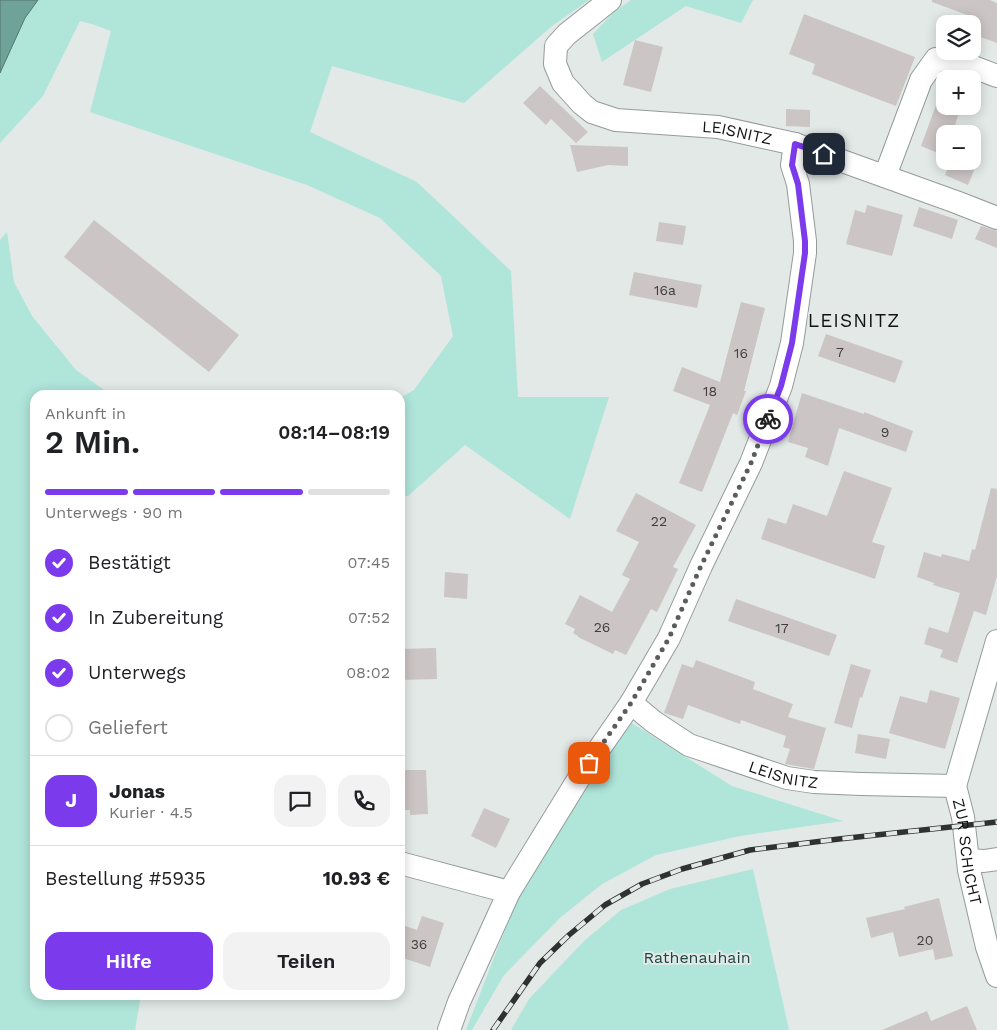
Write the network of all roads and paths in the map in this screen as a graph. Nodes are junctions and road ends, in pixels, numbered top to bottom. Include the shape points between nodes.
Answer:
1 (610, 0) edge
2 (997, 76) edge
3 (795, 144) junction
4 (885, 176) junction
5 (997, 218) edge
6 (997, 641) edge
7 (631, 703) junction
8 (955, 786) junction
9 (997, 859) edge
10 (968, 860) junction
11 (405, 864) edge
12 (509, 892) junction
13 (997, 976) edge
14 (449, 1030) edge

1 - 3 street, LEISNITZ via 556,46 555,64 563,83 592,112 616,120 718,127
2 - 4 street via 963,63 936,59 921,80
3 - 4 street
3 - 7 street, LEISNITZ via 792,165 798,184 805,253 792,343 781,386 751,463 669,638
4 - 5 street
6 - 8 street, ZUR SCHICHT
7 - 8 street, LEISNITZ via 689,745 787,778 814,782
7 - 12 street, LEISNITZ via 579,778
8 - 10 street, ZUR SCHICHT via 963,817
9 - 10 street
10 - 13 street, ZUR SCHICHT via 987,947
11 - 12 street
12 - 14 street, LEISNITZ

